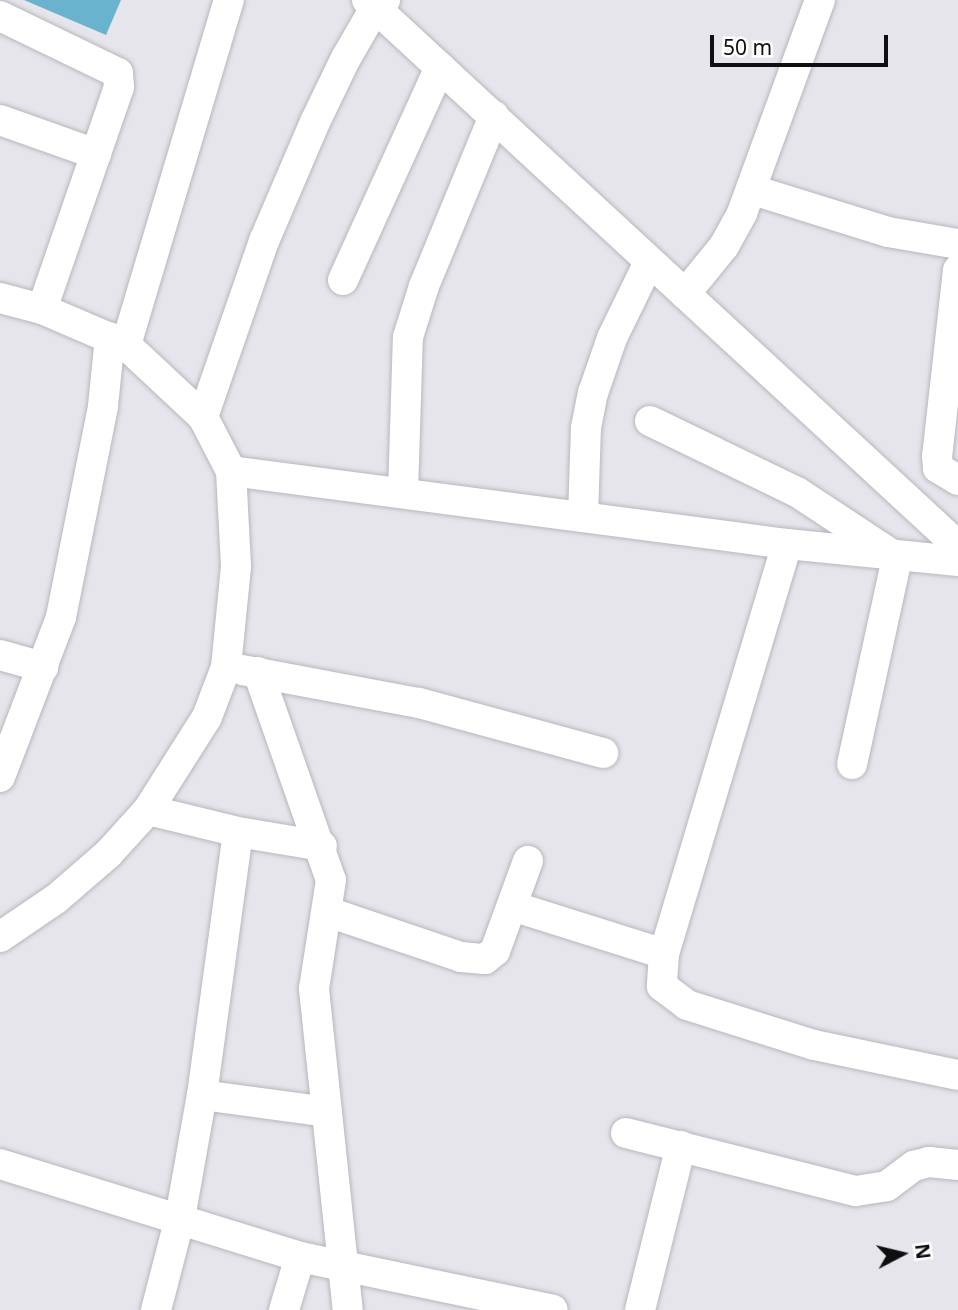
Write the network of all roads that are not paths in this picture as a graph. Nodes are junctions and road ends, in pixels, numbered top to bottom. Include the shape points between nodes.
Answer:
1 (229, 0) edge
2 (820, 0) edge
3 (376, 3) edge
4 (0, 16) edge
5 (440, 68) junction
6 (494, 116) junction
7 (0, 120) edge
8 (96, 154) junction
9 (753, 190) junction
10 (958, 244) edge
11 (649, 262) junction
12 (958, 270) edge
13 (343, 279) dead end
14 (685, 294) junction
15 (0, 299) edge
16 (43, 309) junction
17 (955, 325) edge
18 (118, 341) junction
19 (203, 417) junction
20 (650, 421) dead end
21 (232, 471) junction
22 (958, 480) edge
23 (403, 493) junction
24 (583, 517) junction
25 (787, 544) junction
26 (958, 546) edge
27 (897, 558) junction
28 (958, 561) edge
29 (0, 655) edge
30 (43, 667) junction
31 (226, 667) junction
32 (258, 672) junction
33 (603, 753) dead end
34 (852, 764) dead end
35 (0, 777) edge
36 (148, 810) junction
37 (238, 832) junction
38 (322, 846) junction
39 (528, 861) dead end
40 (512, 906) junction
41 (328, 912) junction
42 (0, 937) edge
43 (664, 954) junction
44 (958, 1075) edge
45 (202, 1095) junction
46 (327, 1112) junction
47 (626, 1133) dead end
48 (681, 1146) junction
49 (0, 1164) edge
50 (958, 1165) edge
51 (180, 1218) junction
52 (300, 1257) junction
53 (345, 1268) junction
54 (156, 1310) edge
55 (284, 1310) edge
56 (348, 1310) edge
57 (553, 1310) edge
58 (640, 1310) edge

1 - 18 street
2 - 9 street
3 - 5 street
3 - 19 street via 320,111 264,241
4 - 8 street via 118,73 119,87
5 - 6 street
5 - 13 street via 408,129
6 - 11 street
6 - 23 street via 424,286 408,337
7 - 8 street
8 - 16 street
9 - 10 street via 888,232
9 - 14 street via 724,246
11 - 14 street
11 - 24 street via 612,338 593,393 586,428
12 - 17 street
14 - 26 street
15 - 16 street
16 - 18 street
17 - 22 street via 937,456 938,468
18 - 19 street
18 - 30 street via 69,582
19 - 21 street
20 - 27 street via 822,506
21 - 23 street
21 - 31 street via 236,554
23 - 24 street
24 - 25 street
25 - 27 street
25 - 43 street
27 - 28 street
27 - 34 street
29 - 30 street
30 - 35 street
31 - 32 street
31 - 36 street via 207,717
32 - 33 street via 419,702
32 - 38 street
36 - 37 street
36 - 42 street via 66,890
37 - 38 street
37 - 45 street
38 - 41 street via 331,880
39 - 40 street
40 - 41 street via 495,951 476,960
40 - 43 street
41 - 46 street via 316,951 314,980
43 - 44 street via 662,986 687,1005 814,1045
45 - 46 street
45 - 51 street
46 - 53 street
47 - 48 street
48 - 50 street via 856,1191 887,1186 922,1164
48 - 58 street
49 - 51 street
51 - 52 street
51 - 54 street
52 - 53 street
52 - 55 street
53 - 56 street
53 - 57 street

